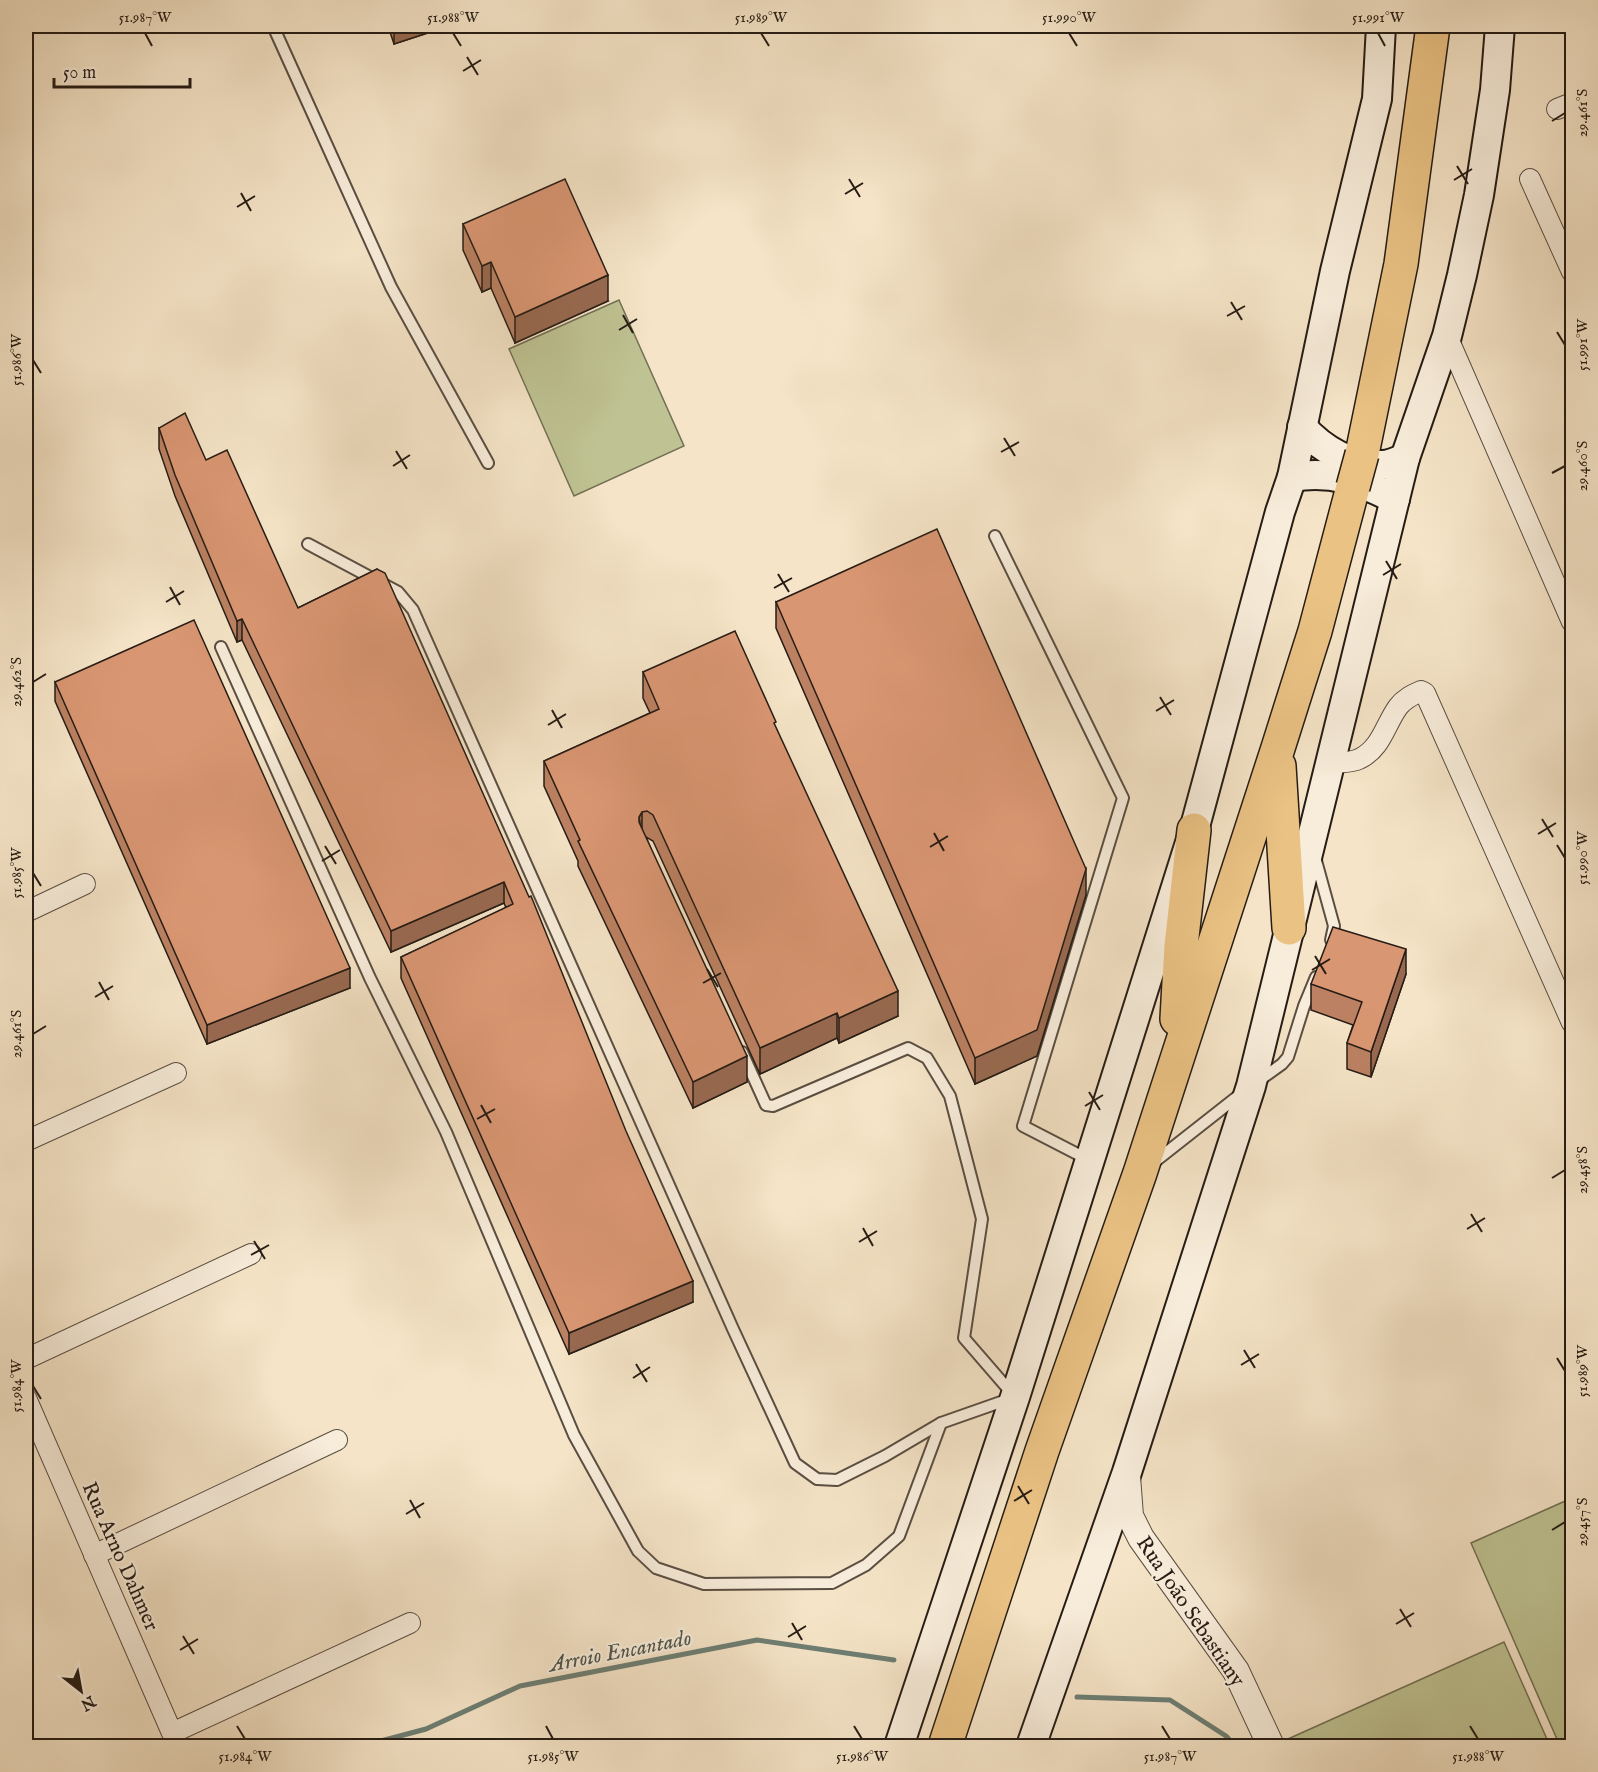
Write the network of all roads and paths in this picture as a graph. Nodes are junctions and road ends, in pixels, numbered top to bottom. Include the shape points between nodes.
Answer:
1 (273, 26) edge
2 (1381, 26) edge
3 (1433, 26) edge
4 (1500, 26) edge
5 (1530, 179) dead end
6 (1572, 272) edge
7 (1447, 336) junction
8 (1302, 427) junction
9 (1405, 459) junction
10 (488, 463) dead end
11 (1292, 477) junction
12 (1395, 499) junction
13 (995, 536) dead end
14 (308, 544) dead end
15 (1572, 622) edge
16 (221, 646) dead end
17 (1278, 748) junction
18 (1331, 763) junction
19 (1194, 830) junction
20 (1310, 842) junction
21 (85, 884) dead end
22 (26, 912) edge
23 (1289, 928) junction
24 (1328, 949) edge
25 (1320, 968) edge
26 (1572, 1023) edge
27 (736, 1040) edge
28 (1175, 1062) junction
29 (176, 1073) dead end
30 (1251, 1086) junction
31 (26, 1141) edge
32 (1089, 1161) junction
33 (1140, 1173) junction
34 (251, 1254) dead end
35 (26, 1359) edge
36 (1015, 1397) junction
37 (26, 1398) edge
38 (941, 1423) junction
39 (337, 1440) dead end
40 (1127, 1472) junction
41 (94, 1555) junction
42 (410, 1623) dead end
43 (899, 1746) edge
44 (945, 1746) edge
45 (1031, 1746) edge
46 (1271, 1746) edge

1 - 10 lane via 391,287
2 - 8 main road via 1377,99
3 - 17 highway, bridge via 1401,264 1362,454 1315,631
4 - 7 main road via 1479,195
5 - 6 street
7 - 9 main road
7 - 15 street
8 - 9 main road via 1316,442 1349,460 1384,465
8 - 11 main road
9 - 12 main road
11 - 12 main road via 1313,473 1338,475
11 - 19 main road
12 - 18 main road
13 - 32 lane via 1123,798 1023,1126
14 - 38 lane via 398,592 413,610 795,1463 817,1479 837,1480
16 - 38 lane via 370,978 450,1142 574,1435 638,1551 656,1568 704,1584 832,1583 867,1565 899,1536
17 - 23 highway
17 - 28 highway
18 - 20 main road
18 - 26 street via 1361,759 1384,734 1399,705 1421,691 1425,693
19 - 28 highway via 1181,946
19 - 32 main road
20 - 23 main road
20 - 24 lane via 1334,926
21 - 22 street
23 - 30 main road
25 - 30 lane via 1288,1057
27 - 36 lane via 766,1105 773,1106 908,1048 927,1058 950,1096 982,1219 964,1338
28 - 33 highway
29 - 31 street
30 - 33 lane
30 - 40 main road
32 - 36 main road
33 - 44 highway via 1042,1451
34 - 35 street
36 - 38 lane
36 - 43 main road
37 - 41 street, Rua Arno Dahmer
39 - 41 street
40 - 45 main road
40 - 46 street, Rua João Sebastiany via 1130,1516 1141,1538 1236,1671
41 - 42 street, Rua Arno Dahmer via 172,1733

